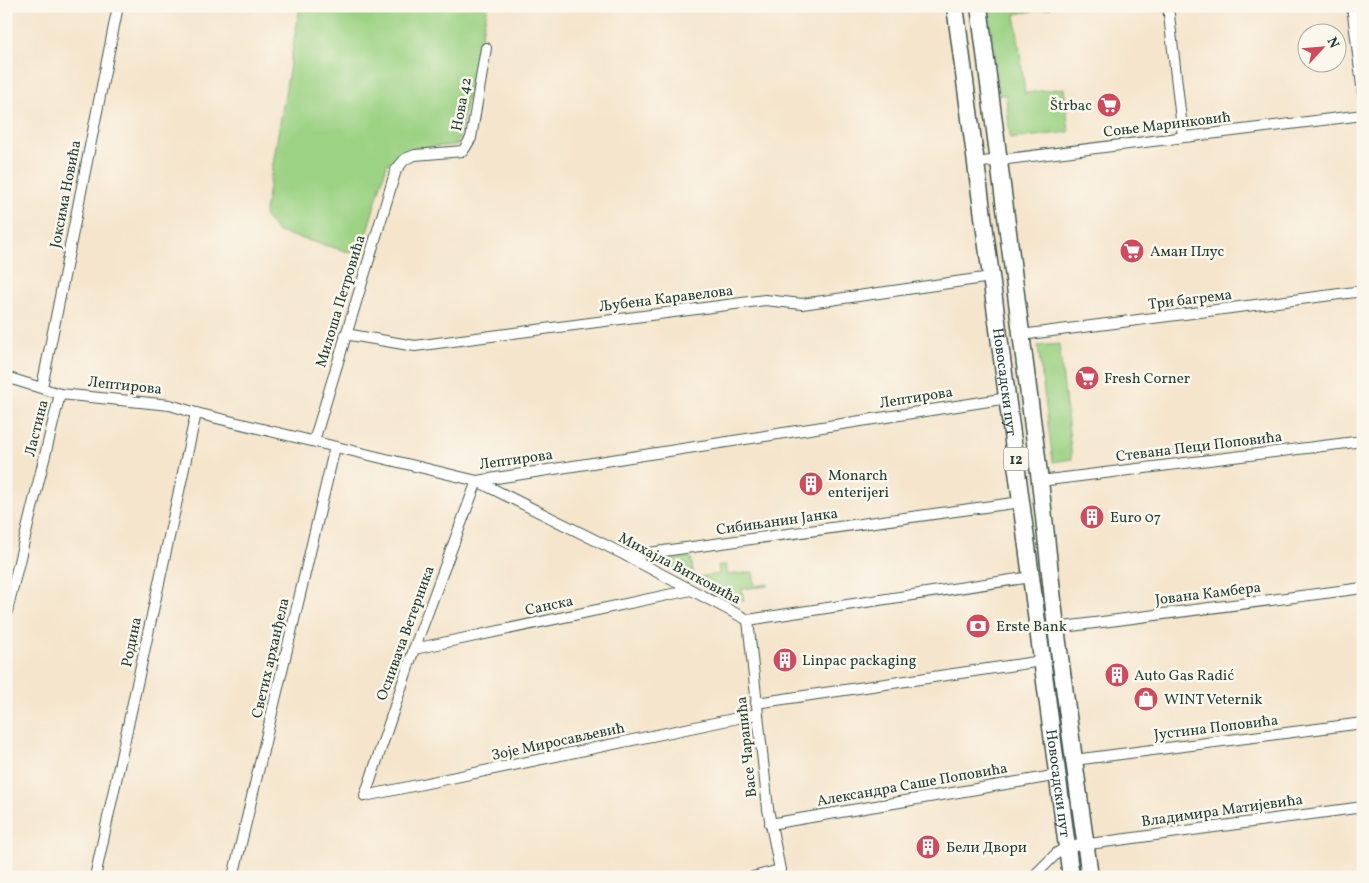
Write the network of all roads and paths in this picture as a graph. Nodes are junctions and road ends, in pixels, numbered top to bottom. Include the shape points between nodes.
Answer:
1 (118, 6) edge
2 (955, 6) edge
3 (979, 6) edge
4 (1168, 6) edge
5 (1352, 6) edge
6 (486, 48) dead end
7 (1363, 94) edge
8 (1363, 115) edge
9 (1183, 137) junction
10 (999, 160) junction
11 (975, 163) junction
12 (396, 170) joint
13 (991, 277) junction
14 (1363, 291) edge
15 (345, 334) junction
16 (1021, 335) junction
17 (6, 377) edge
18 (42, 388) junction
19 (60, 394) junction
20 (1008, 398) junction
21 (196, 414) junction
22 (314, 441) junction
23 (1363, 441) edge
24 (335, 446) junction
25 (477, 481) junction
26 (1040, 481) junction
27 (1021, 502) junction
28 (626, 556) junction
29 (1031, 577) junction
30 (1363, 588) edge
31 (690, 590) junction
32 (6, 615) edge
33 (748, 620) junction
34 (1056, 628) junction
35 (414, 649) junction
36 (1042, 661) junction
37 (756, 703) junction
38 (757, 714) junction
39 (1363, 723) edge
40 (1074, 760) junction
41 (1059, 775) junction
42 (365, 796) joint
43 (1363, 807) edge
44 (770, 824) junction
45 (1086, 844) junction
46 (1067, 847) junction
47 (95, 877) edge
48 (233, 877) edge
49 (753, 877) edge
50 (1033, 877) edge
51 (1071, 877) edge
52 (1090, 877) edge

1 - 18 street, Јоксима Новића
2 - 11 main road, Новосадски пут / 12
3 - 10 main road, Новосадски пут / 12
4 - 9 street
5 - 7 street
6 - 12 street, Нова 42 via 471,138 463,150 415,155 405,159
8 - 9 street, Соње Маринковић
9 - 10 street, Соње Маринковић
10 - 11 street, Соње Маринковић
10 - 16 main road, Новосадски пут / 12
11 - 13 main road, Новосадски пут / 12
12 - 15 street, Милоша Петровића
13 - 15 street, Љубена Каравелова via 802,304 765,300 415,346
13 - 20 main road, Новосадски пут / 12
14 - 16 street, Три багрема
15 - 22 street, Милоша Петровића
16 - 26 main road, Новосадски пут / 12
17 - 18 street, Лептирова
18 - 19 street, Лептирова
19 - 21 street, Лептирова via 170,405
19 - 32 street, Ластина
20 - 25 street, Лептирова
20 - 27 main road, Новосадски пут / 12
21 - 22 street, Лептирова
21 - 47 street, Родина
22 - 24 street, Лептирова
23 - 26 street, Стевана Пеци Поповића
24 - 25 street, Лептирова
24 - 48 street, Светих арханђела
25 - 28 street, Михајла Витковића
25 - 35 street, Оснивача Ветерника
26 - 34 main road, Новосадски пут / 12
27 - 28 street, Сибињанин Јанка
27 - 29 main road, Новосадски пут / 12
28 - 31 street, Михајла Витковића
29 - 33 street, Михајла Витковића
29 - 36 main road, Новосадски пут / 12
30 - 34 street, Јована Камбера
31 - 33 street, Михајла Витковића
31 - 35 street, Санска
33 - 37 street, Васе Чарапића
34 - 40 main road, Новосадски пут / 12
35 - 42 street, Оснивача Ветерника
36 - 37 street
36 - 41 main road, Новосадски пут / 12
37 - 38 street, Васе Чарапића
38 - 42 street, Зоје Миросављевић
38 - 44 street, Васе Чарапића
39 - 40 street, Јустина Поповића
40 - 45 main road, Новосадски пут / 12
41 - 44 street, Александра Саше Поповића
41 - 46 main road, Новосадски пут / 12
43 - 45 street, Владимира Матијевића
44 - 49 street, Васе Чарапића via 780,870
45 - 46 street, Владимира Матијевића
45 - 52 main road, Новосадски пут / 12
46 - 50 street
46 - 51 main road, Новосадски пут / 12

